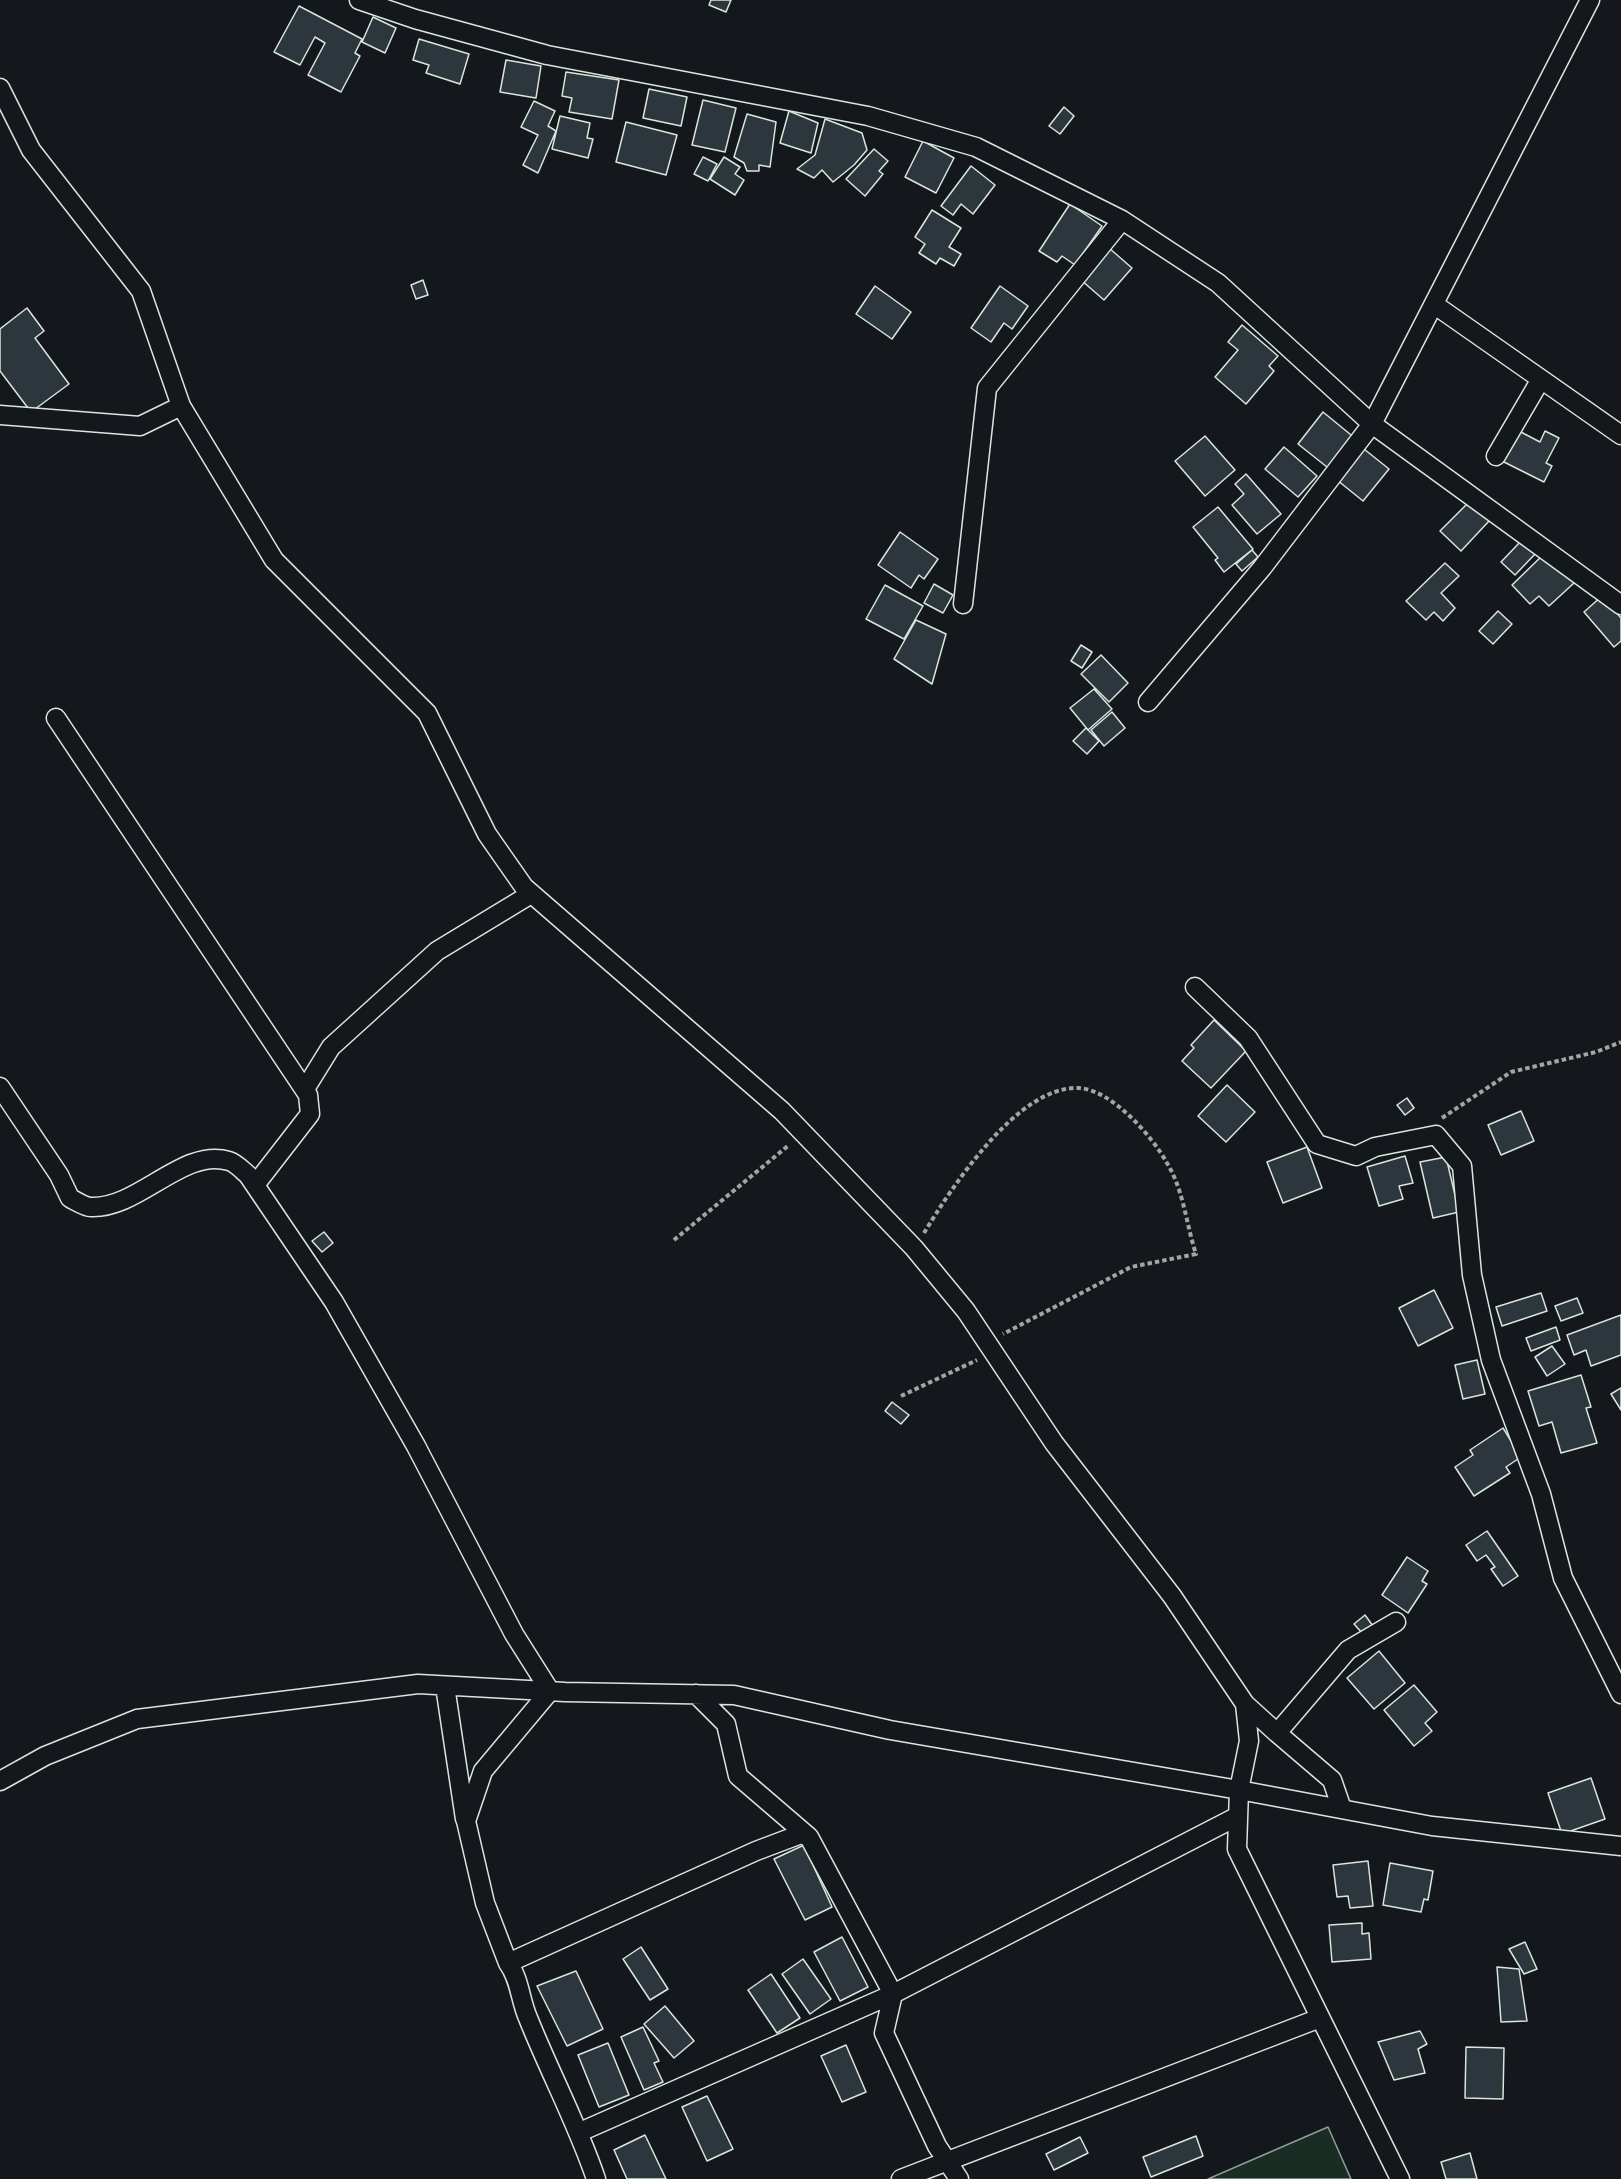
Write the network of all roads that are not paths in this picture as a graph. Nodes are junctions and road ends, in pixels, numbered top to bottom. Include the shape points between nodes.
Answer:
1 (359, 0) edge
2 (1590, 0) edge
3 (0, 88) edge
4 (1122, 220) junction
5 (1435, 305) junction
6 (1541, 379) junction
7 (182, 406) junction
8 (0, 415) edge
9 (1372, 424) junction
10 (1621, 435) edge
11 (1496, 456) dead end
12 (963, 604) dead end
13 (1621, 605) edge
14 (1148, 702) dead end
15 (56, 718) dead end
16 (531, 894) junction
17 (1195, 987) dead end
18 (0, 1087) edge
19 (305, 1089) junction
20 (255, 1185) junction
21 (1396, 1622) dead end
22 (445, 1686) junction
23 (550, 1692) junction
24 (696, 1694) junction
25 (1621, 1694) edge
26 (1245, 1704) junction
27 (1277, 1734) junction
28 (0, 1781) edge
29 (1239, 1790) junction
30 (1342, 1809) junction
31 (1238, 1816) junction
32 (466, 1821) junction
33 (809, 1837) junction
34 (1621, 1846) edge
35 (508, 1963) junction
36 (892, 1994) junction
37 (1320, 2018) junction
38 (580, 2132) junction
39 (947, 2161) junction
40 (596, 2179) edge
41 (901, 2179) edge
42 (959, 2179) edge
43 (1400, 2179) edge

1 - 4 street via 547,55 868,117 965,144
2 - 5 street
3 - 7 street via 31,150 141,291
4 - 9 street via 1218,284
4 - 12 street via 987,388
5 - 6 street
5 - 9 street
6 - 10 street
6 - 11 street
7 - 8 street via 140,426
7 - 16 street via 274,560 427,713 487,834
9 - 13 street
9 - 14 street via 1262,568
15 - 19 street
16 - 19 street via 429,958 331,1047
16 - 26 street via 782,1111 914,1248 966,1311 1054,1443 1172,1596
17 - 25 street via 1248,1038 1317,1144 1356,1156 1375,1147 1436,1135 1462,1166 1472,1275 1491,1360 1541,1494 1563,1578
18 - 20 street via 70,1198 90,1207 121,1202 183,1168 211,1158 231,1162
19 - 20 street via 310,1114
20 - 23 street via 340,1312 416,1446 514,1634
21 - 27 street via 1348,1650
22 - 23 street
22 - 28 street via 418,1684 137,1719 45,1756
22 - 32 street
23 - 24 street
23 - 32 street via 483,1771
24 - 29 street via 735,1695 890,1730
24 - 33 street via 726,1724 738,1776
26 - 27 street
26 - 29 street via 1249,1741
27 - 30 street via 1332,1780
29 - 30 street
29 - 31 street
30 - 34 street via 1432,1826
31 - 36 street
31 - 37 street via 1237,1849
32 - 35 street via 484,1903
33 - 35 street via 801,1834 756,1851
33 - 36 street
35 - 38 street via 514,1971 527,2017
36 - 38 street
36 - 39 street via 884,2033
37 - 39 street
37 - 43 street
38 - 40 street
39 - 41 street
39 - 42 street

